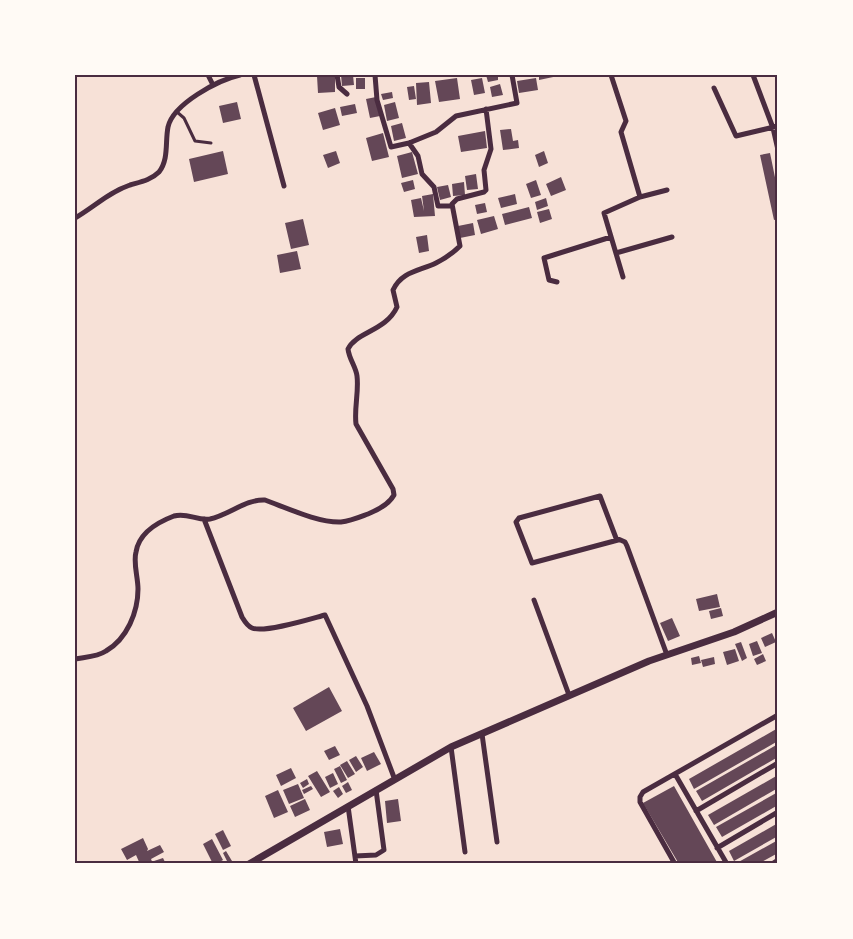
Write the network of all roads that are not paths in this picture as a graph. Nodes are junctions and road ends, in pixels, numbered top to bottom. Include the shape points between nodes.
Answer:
1 (208, 75) edge
2 (240, 75) edge
3 (254, 75) edge
4 (337, 75) edge
5 (375, 75) edge
6 (512, 75) edge
7 (611, 75) edge
8 (753, 75) edge
9 (213, 86) junction
10 (714, 88) dead end
11 (347, 94) dead end
12 (486, 109) junction
13 (176, 111) junction
14 (776, 127) edge
15 (211, 143) dead end
16 (409, 143) junction
17 (778, 150) edge
18 (284, 186) dead end
19 (667, 190) dead end
20 (640, 197) junction
21 (452, 206) junction
22 (75, 218) edge
23 (611, 237) junction
24 (672, 237) dead end
25 (616, 254) junction
26 (623, 277) dead end
27 (557, 282) dead end
28 (204, 519) junction
29 (618, 540) junction
30 (534, 600) dead end
31 (778, 612) edge
32 (667, 655) junction
33 (75, 660) edge
34 (569, 695) junction
35 (778, 715) edge
36 (482, 734) junction
37 (451, 747) junction
38 (778, 763) edge
39 (675, 774) junction
40 (395, 780) junction
41 (376, 790) junction
42 (348, 806) junction
43 (696, 811) junction
44 (778, 812) edge
45 (497, 842) dead end
46 (717, 848) junction
47 (465, 852) dead end
48 (356, 856) junction
49 (778, 860) edge
50 (249, 864) edge
51 (356, 864) edge
52 (675, 864) edge
53 (727, 864) edge
54 (772, 864) edge

1 - 9 street
2 - 9 street
3 - 18 street
4 - 11 street via 339,87
5 - 16 street via 377,100 390,145
6 - 12 street via 517,104
7 - 20 street via 626,121 621,132
8 - 14 street
9 - 13 street
10 - 14 street via 736,136
12 - 16 street via 456,116 436,132
12 - 21 street via 491,149 484,170 486,190 457,199
13 - 15 lane via 184,118 195,141
13 - 22 street via 167,130 165,160 156,175 118,189
14 - 17 street
16 - 21 street via 418,156 422,174 434,187 438,206
19 - 20 street
20 - 23 street via 604,213
21 - 28 street via 459,247 435,264 402,278 393,290 397,307 392,318 348,349 357,372 356,424 393,489 392,499 371,513 339,522 265,500
23 - 25 street
23 - 27 street via 543,258 549,280
24 - 25 street
25 - 26 street
28 - 33 street via 186,514 175,516 146,533 136,552 137,605 130,624 106,651
28 - 40 street via 249,627 268,628 325,615 367,706
29 - 29 street via 532,563 516,522 600,496
29 - 32 street via 627,546
30 - 34 street
31 - 32 street
32 - 34 street
34 - 36 street
35 - 39 street
36 - 37 street
36 - 45 street
37 - 40 street
37 - 47 street
38 - 43 street
39 - 43 street
39 - 52 street via 640,797
40 - 41 street
41 - 42 street
41 - 48 street via 384,850 376,855
42 - 48 street
42 - 50 street
43 - 46 street
44 - 46 street
46 - 53 street
48 - 51 street
49 - 54 street

